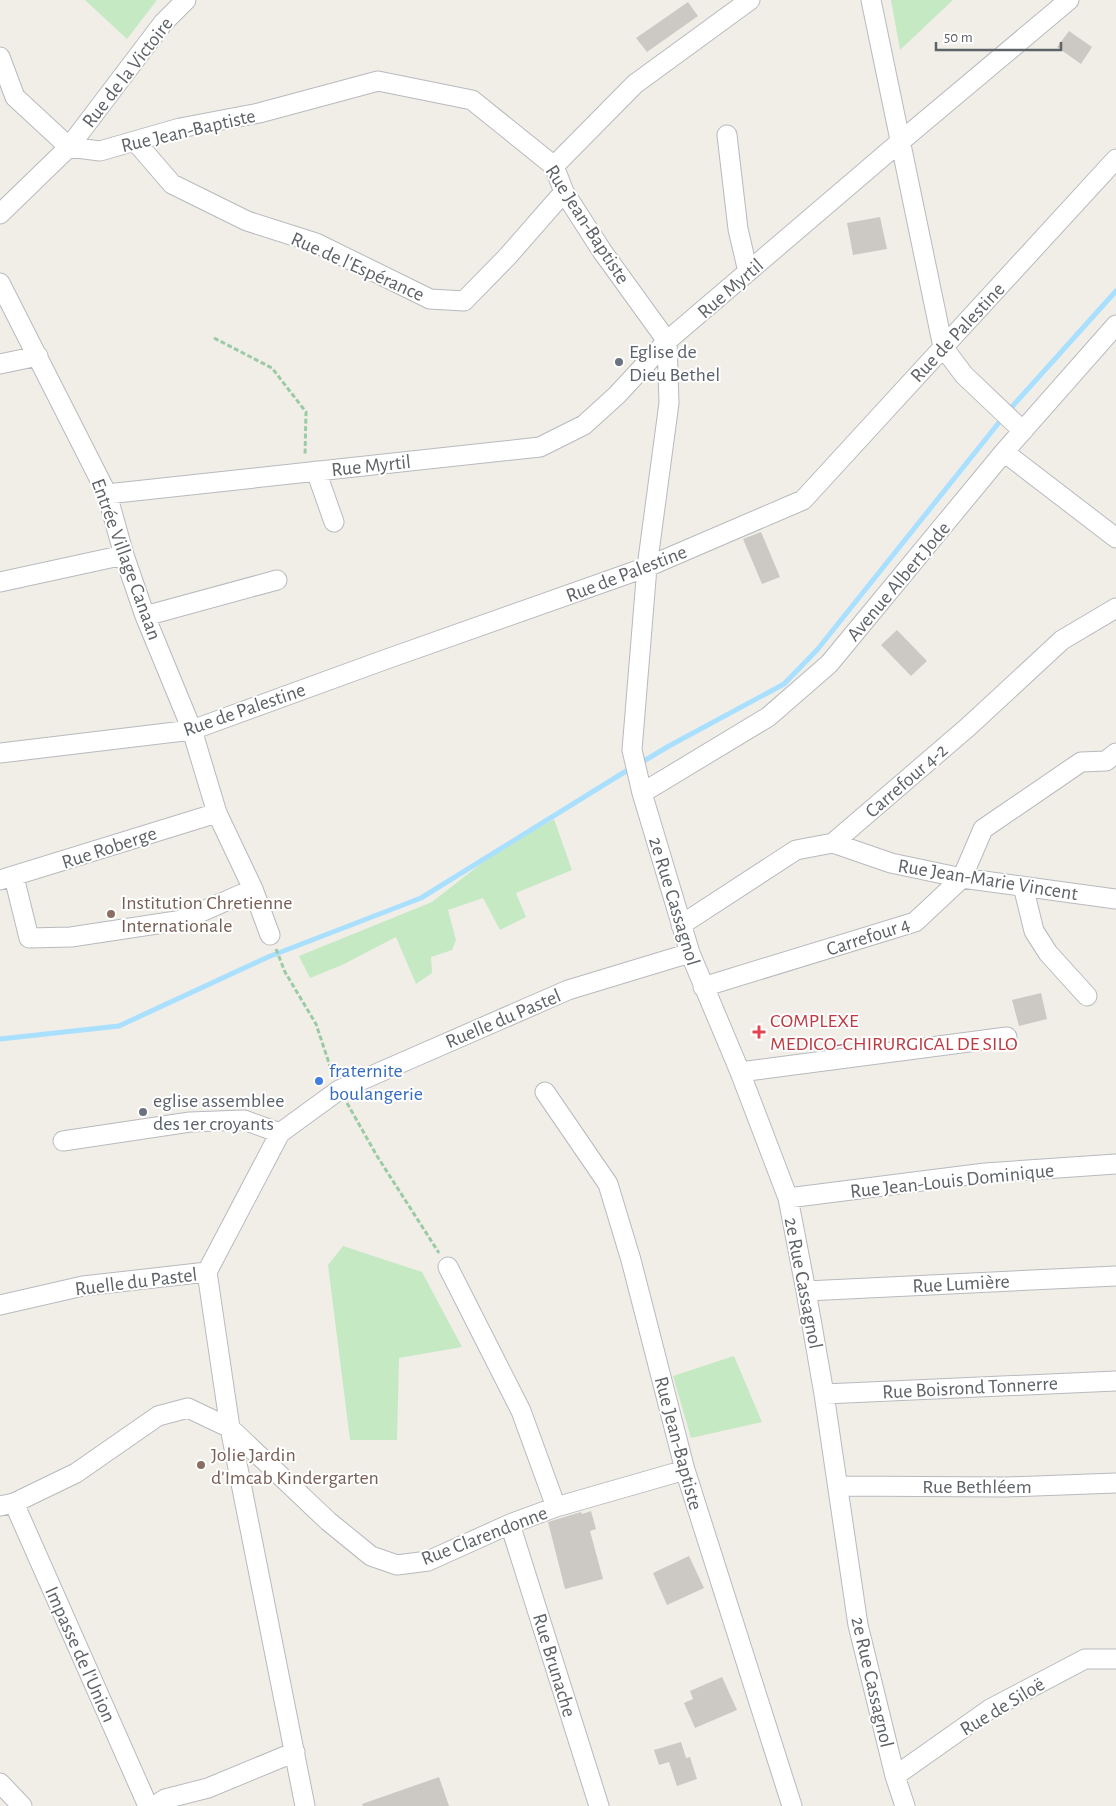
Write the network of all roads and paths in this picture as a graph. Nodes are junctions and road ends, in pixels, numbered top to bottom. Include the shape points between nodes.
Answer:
1 (186, 0) edge
2 (750, 0) edge
3 (871, 0) edge
4 (1069, 0) edge
5 (0, 57) edge
6 (727, 135) dead end
7 (135, 141) junction
8 (901, 141) junction
9 (69, 146) junction
10 (1116, 159) edge
11 (554, 166) junction
12 (564, 192) junction
13 (0, 214) edge
14 (748, 272) junction
15 (0, 283) edge
16 (1116, 325) edge
17 (214, 338) dead end
18 (667, 342) junction
19 (943, 347) junction
20 (38, 356) junction
21 (0, 364) edge
22 (1023, 431) junction
23 (1004, 452) junction
24 (310, 471) junction
25 (107, 494) junction
26 (334, 522) dead end
27 (1116, 538) edge
28 (124, 555) junction
29 (647, 567) junction
30 (277, 580) dead end
31 (0, 582) edge
32 (1116, 608) edge
33 (145, 616) junction
34 (192, 730) junction
35 (0, 753) edge
36 (1116, 753) edge
37 (640, 786) junction
38 (217, 813) junction
39 (833, 843) junction
40 (962, 878) junction
41 (7, 879) edge
42 (1022, 886) junction
43 (253, 889) junction
44 (1115, 898) edge
45 (681, 925) junction
46 (270, 935) joint
47 (690, 953) junction
48 (703, 987) junction
49 (1087, 996) dead end
50 (1007, 1037) dead end
51 (740, 1072) junction
52 (339, 1090) junction
53 (545, 1092) dead end
54 (280, 1132) junction
55 (63, 1141) dead end
56 (1116, 1164) edge
57 (788, 1198) junction
58 (448, 1267) joint
59 (206, 1272) junction
60 (1116, 1276) edge
61 (806, 1291) junction
62 (0, 1305) edge
63 (1116, 1380) edge
64 (824, 1394) junction
65 (230, 1428) junction
66 (684, 1470) junction
67 (1116, 1483) edge
68 (838, 1486) junction
69 (7, 1505) edge
70 (556, 1507) junction
71 (510, 1524) junction
72 (1116, 1659) edge
73 (295, 1752) junction
74 (895, 1776) junction
75 (0, 1783) edge
76 (22, 1806) edge
77 (148, 1806) edge
78 (154, 1806) edge
79 (306, 1806) edge
80 (599, 1806) edge
81 (792, 1806) edge
82 (905, 1806) edge

1 - 9 street, Rue de la Victoire via 163,23
2 - 11 street via 635,84
3 - 8 street
4 - 8 street, Rue Myrtil
5 - 9 street via 15,97
6 - 14 street via 738,229
7 - 9 street, Rue Jean-Baptiste via 100,152
7 - 11 street, Rue Jean-Baptiste via 180,128 259,113 378,81 472,100
7 - 12 street, Rue de l'Espérance via 172,184 247,221 316,243 430,299 464,301
8 - 14 street, Rue Myrtil
8 - 19 street
9 - 13 street, Rue de la Victoire
10 - 19 street, Rue de Palestine
11 - 12 street, Rue Jean-Baptiste
12 - 18 street, Rue Jean-Baptiste
14 - 18 street, Rue Myrtil
15 - 20 street, Entrée Village Canaan
16 - 22 street, Avenue Albert Jode
17 - 24 path via 272,368 306,412
18 - 24 street, Rue Myrtil via 584,425 540,447
18 - 29 street via 669,403
19 - 22 street via 964,375
19 - 29 street, Rue de Palestine via 803,500
20 - 21 street
20 - 25 street, Entrée Village Canaan
22 - 23 street, Avenue Albert Jode
23 - 27 street
23 - 37 street, Avenue Albert Jode via 829,664 768,717
24 - 25 street, Rue Myrtil
24 - 26 street
25 - 28 street, Entrée Village Canaan
28 - 31 street
28 - 33 street, Entrée Village Canaan
29 - 34 street, Rue de Palestine
29 - 37 street, 2e Rue Cassagnol via 632,750
30 - 33 street
32 - 39 street, Carrefour 4-2 via 1062,640 968,727
33 - 34 street, Entrée Village Canaan
34 - 35 street, Rue de Palestine
34 - 38 street, Entrée Village Canaan
36 - 40 street, Carrefour 4 via 1106,761 1081,762 983,829
37 - 45 street, 2e Rue Cassagnol
38 - 41 street, Rue Roberge
38 - 43 street, Entrée Village Canaan
39 - 40 street, Rue Jean-Marie Vincent via 891,863
39 - 45 street, Carrefour 4-2 via 796,850
40 - 42 street, Rue Jean-Marie Vincent
40 - 48 street, Carrefour 4 via 916,922
41 - 43 street via 29,938 71,937 184,920
42 - 44 street, Rue Jean-Marie Vincent
42 - 49 street via 1034,931 1048,953
43 - 46 street, Entrée Village Canaan
45 - 47 street, 2e Rue Cassagnol
46 - 52 path via 285,972 316,1024
47 - 48 street, 2e Rue Cassagnol
47 - 52 street, Ruelle du Pastel via 568,990
48 - 51 street, 2e Rue Cassagnol
50 - 51 street
51 - 57 street, 2e Rue Cassagnol
52 - 54 street, Ruelle du Pastel
52 - 58 path
53 - 66 street, Rue Jean-Baptiste via 608,1184 631,1260
54 - 55 street via 244,1120 190,1122
54 - 59 street, Ruelle du Pastel
56 - 57 street, Rue Jean-Louis Dominique via 985,1173
57 - 61 street, 2e Rue Cassagnol
58 - 70 street via 521,1411
59 - 62 street, Ruelle du Pastel via 83,1286
59 - 65 street
60 - 61 street, Rue Lumière
61 - 64 street, 2e Rue Cassagnol
63 - 64 street, Rue Boisrond Tonnerre
64 - 68 street, 2e Rue Cassagnol
65 - 69 street, Rue Clarendonne via 188,1408 158,1416 76,1473
65 - 71 street, Rue Clarendonne via 328,1521 371,1556 397,1564 428,1561
65 - 73 street
66 - 70 street, Rue Clarendonne
66 - 81 street, Rue Jean-Baptiste
67 - 68 street, Rue Bethléem via 1006,1487
68 - 74 street, 2e Rue Cassagnol via 858,1625
69 - 77 street, Impasse de l'Union
70 - 71 street, Rue Clarendonne
71 - 80 street, Rue Brunache
72 - 74 street, Rue de Siloë via 1085,1658 990,1709
73 - 78 street via 208,1788 165,1799
73 - 79 street
74 - 82 street, 2e Rue Cassagnol
75 - 76 street

